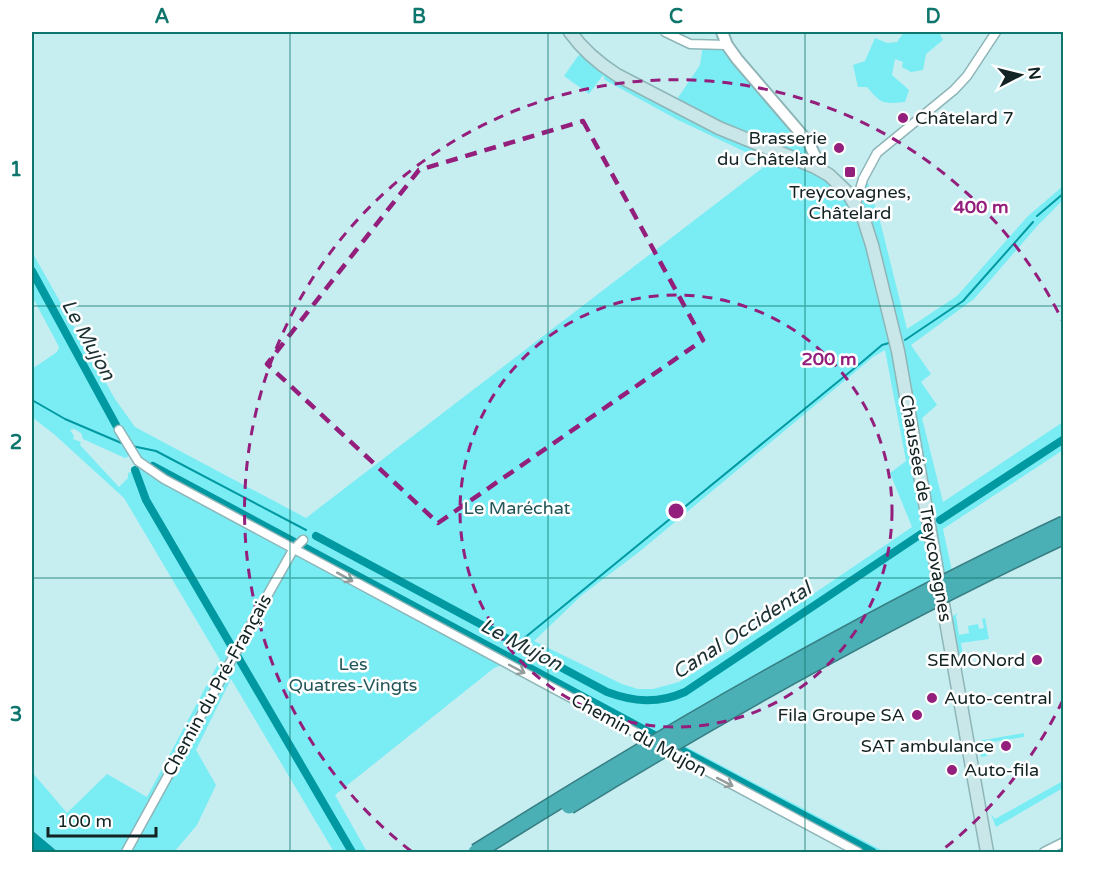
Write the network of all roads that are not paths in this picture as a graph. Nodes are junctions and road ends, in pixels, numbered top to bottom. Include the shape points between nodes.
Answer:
1 (570, 32) edge
2 (665, 32) edge
3 (722, 32) edge
4 (996, 32) edge
5 (727, 45) junction
6 (815, 168) junction
7 (856, 203) junction
8 (119, 430) dead end
9 (1064, 524) edge
10 (1064, 536) edge
11 (303, 540) dead end
12 (293, 550) junction
13 (1064, 842) edge
14 (126, 852) edge
15 (476, 852) edge
16 (496, 852) edge
17 (858, 852) edge
18 (987, 852) edge
19 (1044, 852) edge

1 - 6 main road via 585,51 617,75 719,128
2 - 5 street via 690,44
3 - 5 street
4 - 7 street via 954,90 877,153
5 - 6 street via 809,143
6 - 7 main road via 839,183
7 - 18 main road, Chaussée de Treycovagnes via 872,245 898,351
8 - 12 street, Chemin du Mujon via 138,461 164,479
9 - 15 highway, bridge via 926,592 759,682
10 - 16 highway, bridge via 759,694
11 - 12 street, Chemin du Pré-Français
12 - 14 street, Chemin du Pré-Français
12 -> 17 street, Chemin du Mujon
13 - 19 street

